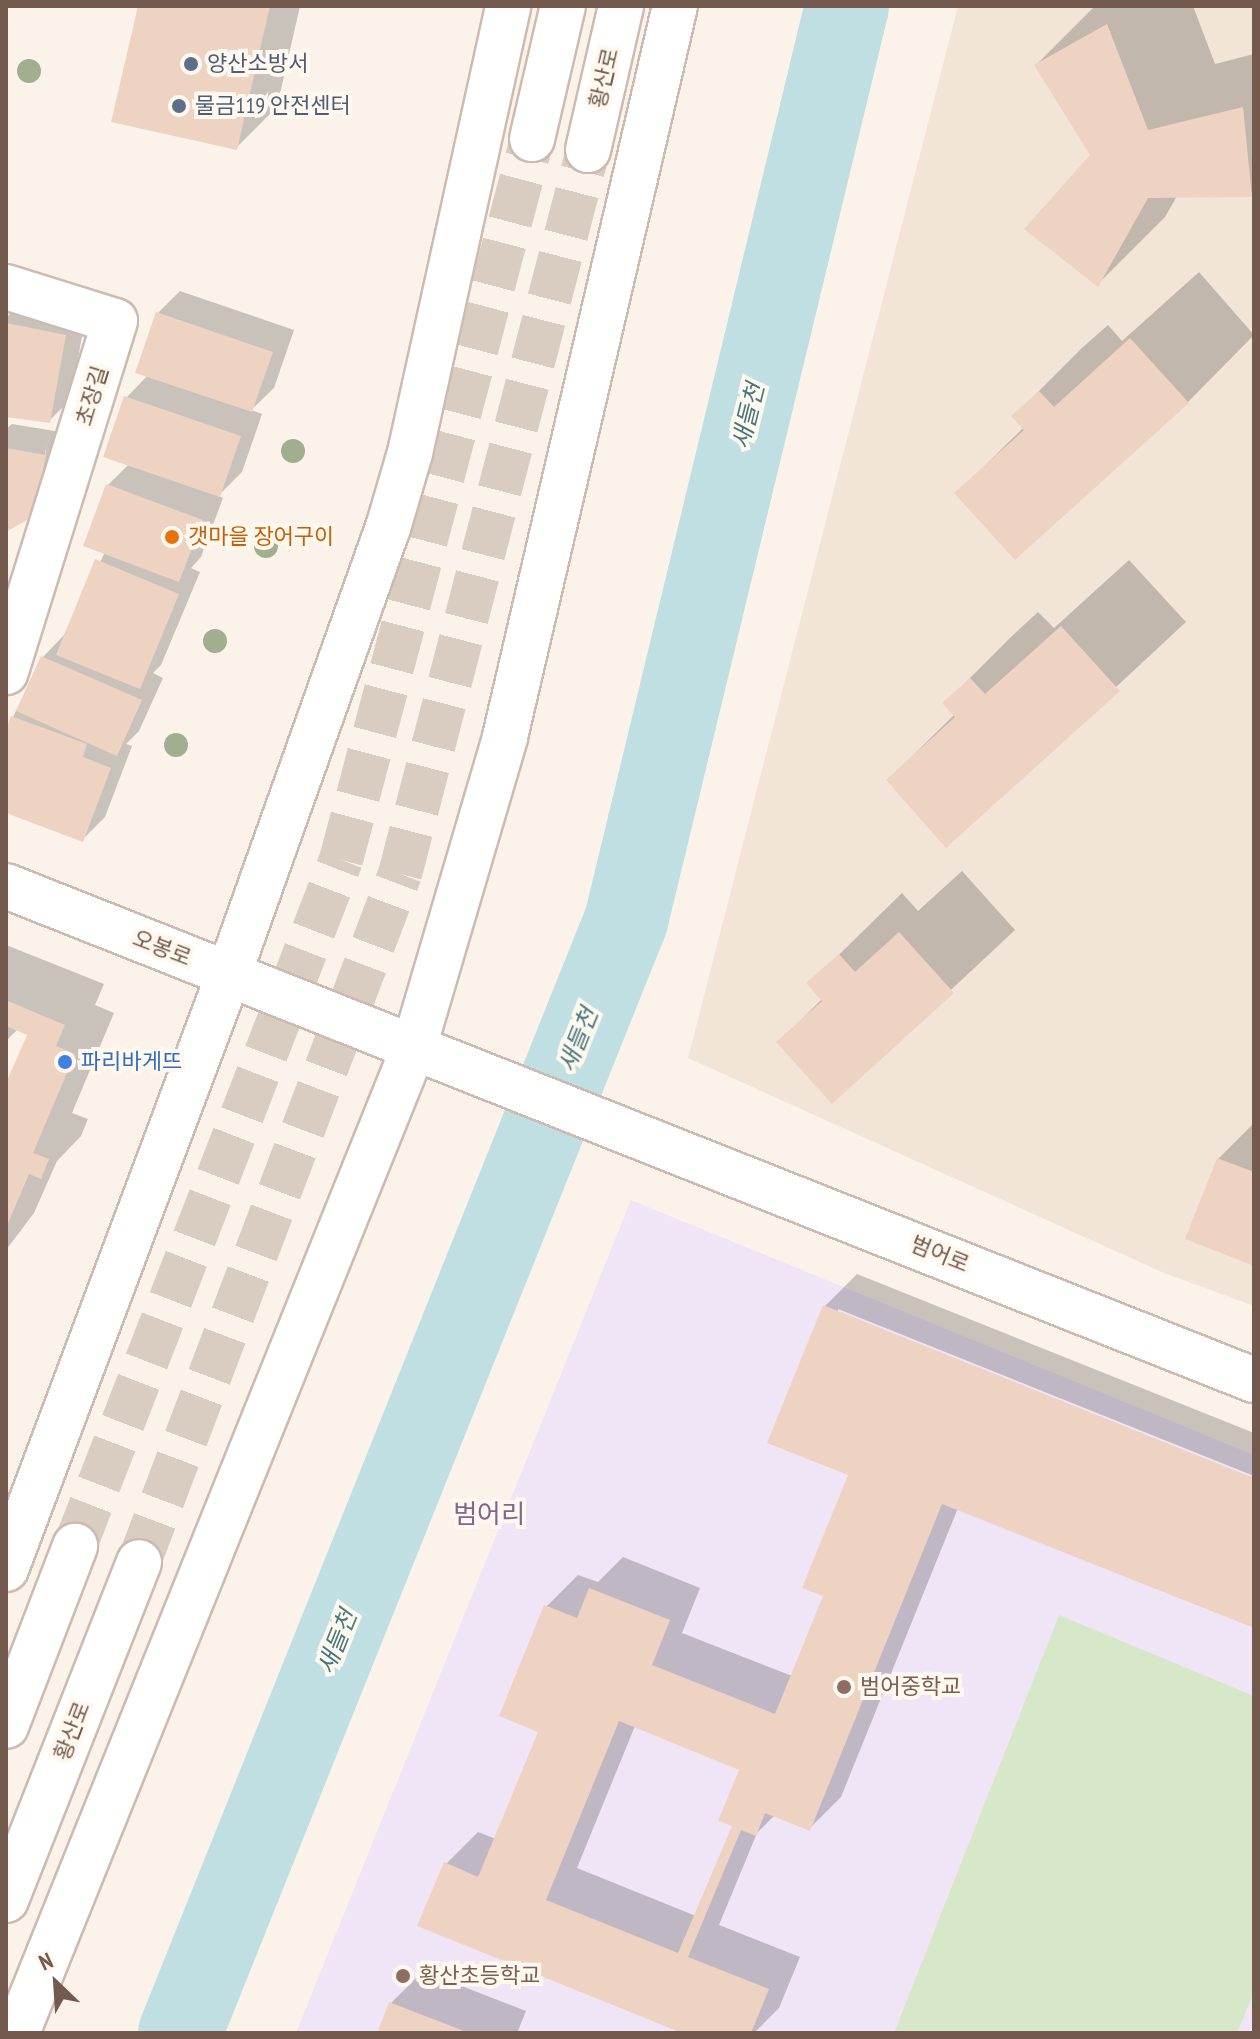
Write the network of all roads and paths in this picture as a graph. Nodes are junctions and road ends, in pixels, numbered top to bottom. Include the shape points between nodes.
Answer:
1 (508, 6) edge
2 (563, 6) edge
3 (621, 6) edge
4 (675, 6) edge
5 (532, 139) tunnel mouth
6 (588, 150) tunnel mouth
7 (6, 287) edge
8 (20, 578) edge
9 (6, 672) edge
10 (6, 886) edge
11 (229, 974) junction
12 (414, 1047) junction
13 (1254, 1380) edge
14 (75, 1546) tunnel mouth
15 (139, 1562) tunnel mouth
16 (6, 1569) edge
17 (6, 1726) edge
18 (6, 1900) edge
19 (17, 2033) edge

1 - 11 main road via 410,453
2 - 5 main road
3 - 6 main road, 황산로
4 - 12 main road via 505,737
7 - 8 main road, 초장길 via 115,321
8 - 9 main road, 초장길
10 - 11 main road, 오봉로
11 - 12 main road, 오봉로
11 - 16 main road
12 - 13 main road, 범어로
12 - 19 main road
14 - 17 main road
15 - 18 main road, 황산로

